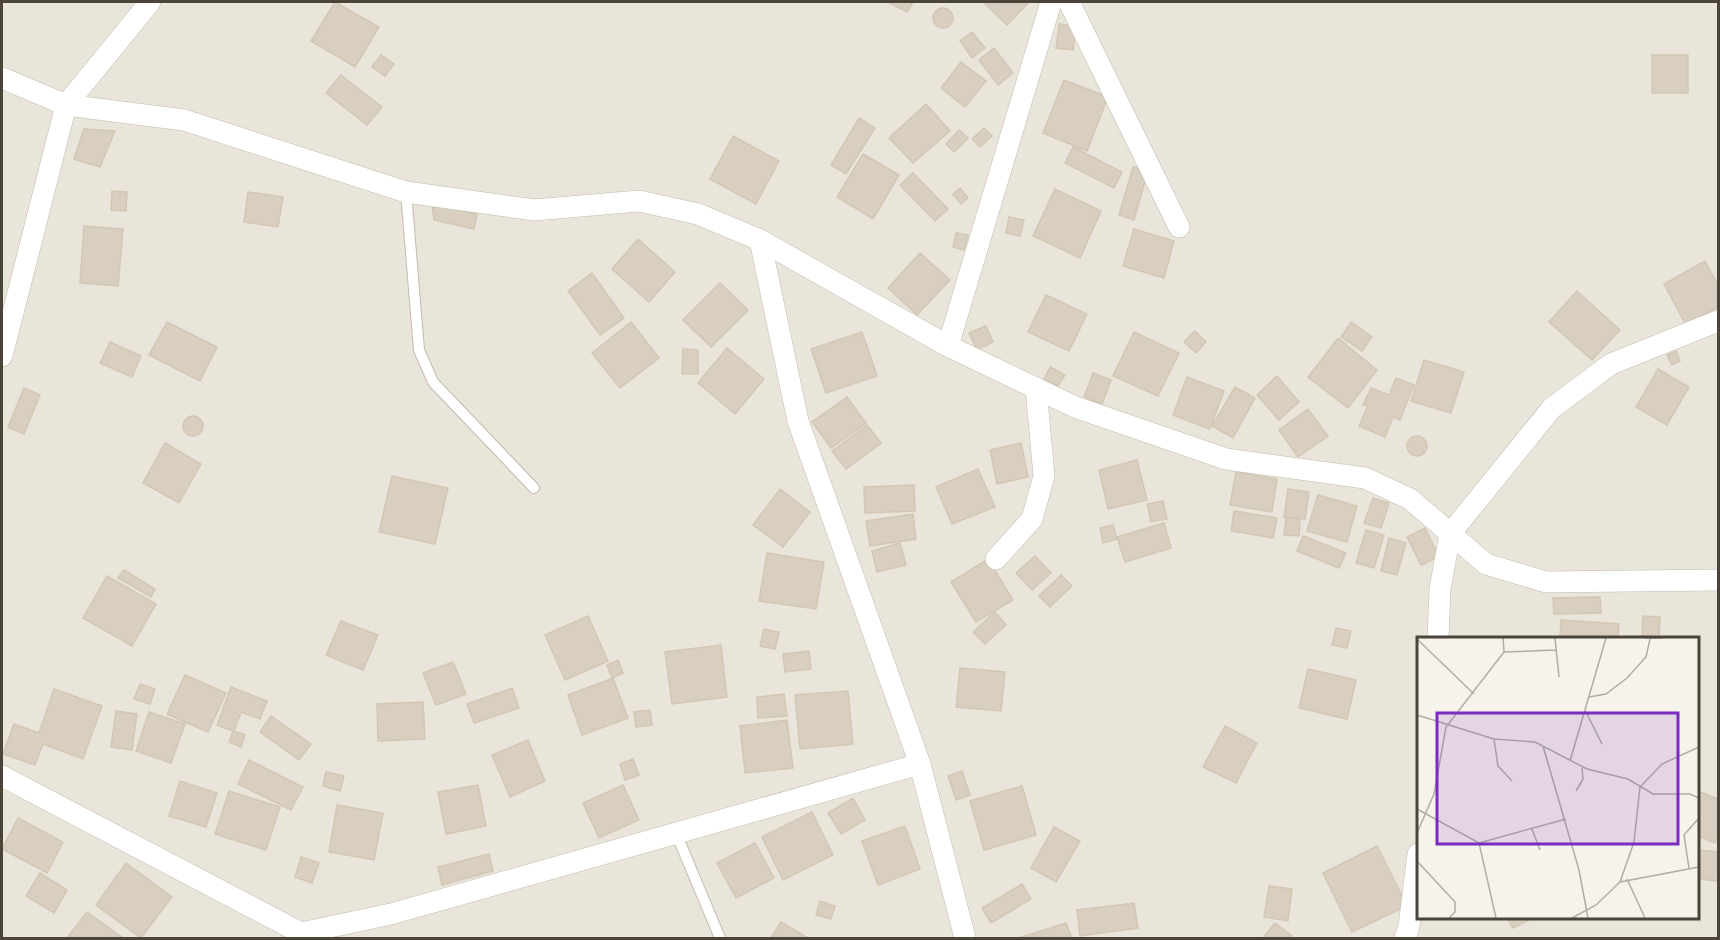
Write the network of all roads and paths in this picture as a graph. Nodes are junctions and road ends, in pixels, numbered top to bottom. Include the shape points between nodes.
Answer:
1 (150, 2) edge
2 (1051, 2) edge
3 (1069, 2) edge
4 (2, 78) edge
5 (66, 105) junction
6 (406, 192) junction
7 (1179, 227) dead end
8 (760, 240) junction
9 (1719, 321) edge
10 (948, 346) junction
11 (2, 356) edge
12 (1035, 388) junction
13 (534, 489) dead end
14 (1450, 534) junction
15 (996, 559) dead end
16 (1719, 580) edge
17 (1438, 637) edge
18 (920, 764) junction
19 (2, 776) edge
20 (676, 833) junction
21 (1417, 868) edge
22 (302, 936) edge
23 (720, 939) edge
24 (965, 939) edge
25 (1405, 939) edge

1 - 5 street
2 - 10 street
3 - 7 street
4 - 5 street
5 - 6 street via 184,120
5 - 11 street
6 - 8 street via 534,210 639,201 698,214
6 - 13 lane via 419,350 433,382
8 - 10 street
8 - 18 street via 798,422
9 - 14 street via 1611,364 1552,408
10 - 12 street
12 - 14 street via 1075,407 1226,459 1365,478 1410,499
12 - 15 street via 1044,476 1032,519
14 - 16 street via 1486,564 1546,582
14 - 17 street via 1440,589
18 - 20 street
18 - 24 street
19 - 22 street
20 - 22 street
20 - 23 lane
21 - 25 street

